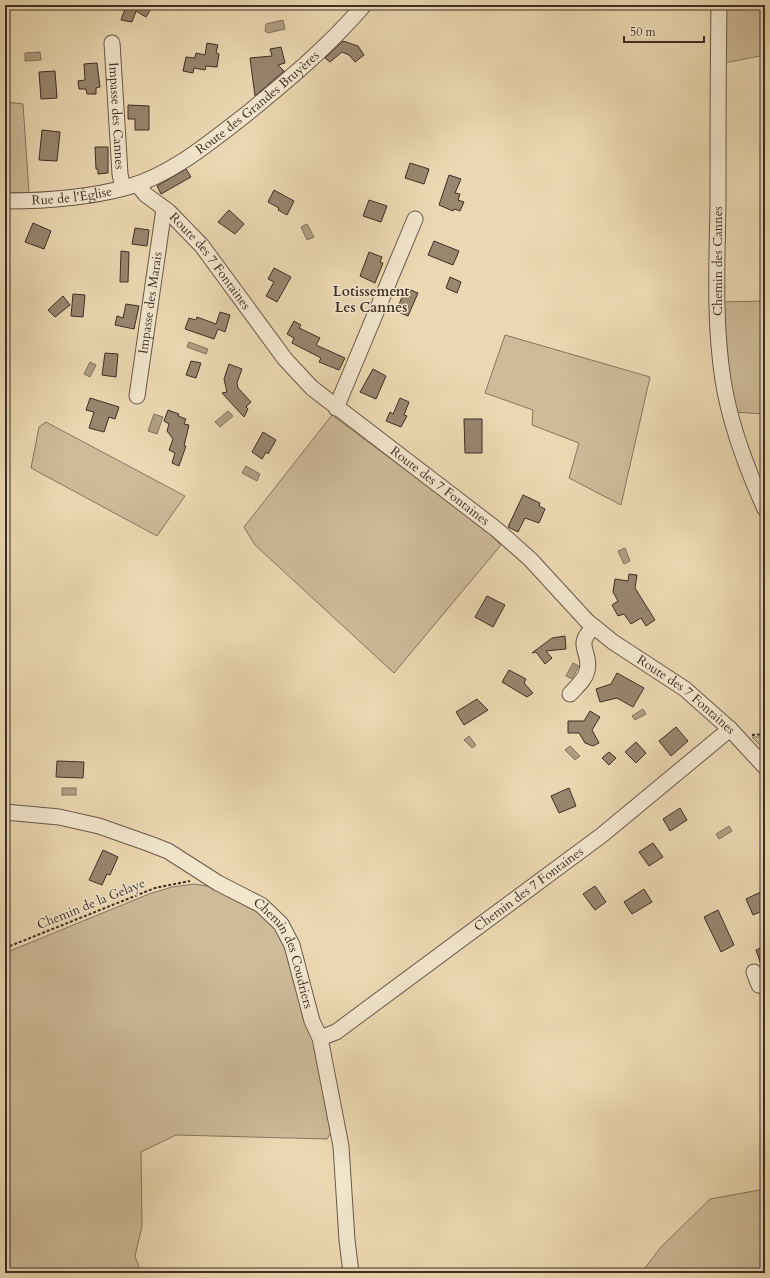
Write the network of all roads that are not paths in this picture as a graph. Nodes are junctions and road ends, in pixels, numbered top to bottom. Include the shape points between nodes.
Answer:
1 (364, 5) edge
2 (719, 5) edge
3 (112, 43) dead end
4 (130, 186) junction
5 (5, 201) edge
6 (164, 209) junction
7 (416, 219) dead end
8 (137, 396) dead end
9 (336, 408) junction
10 (765, 509) edge
11 (594, 627) junction
12 (570, 694) dead end
13 (730, 729) junction
14 (765, 767) edge
15 (5, 812) edge
16 (754, 972) dead end
17 (765, 986) edge
18 (320, 1038) junction
19 (351, 1273) edge

1 - 4 street, Route des Grandes Bruyères via 333,39 282,85 209,143 155,176
2 - 10 street, Chemin des Cannes via 716,294 718,343 734,428
3 - 4 street, Impasse des Cannes via 120,174
4 - 5 street, Rue de l'Église via 60,200
4 - 6 street, Route des 7 Fontaines
6 - 8 street, Impasse des Marais
6 - 9 street, Route des 7 Fontaines via 202,246 285,359 312,388
7 - 9 street
9 - 11 street, Route des 7 Fontaines via 496,529 530,559
11 - 12 street via 587,633 583,643 588,662 586,673
11 - 13 street, Route des 7 Fontaines via 685,689
13 - 14 street, Route des 7 Fontaines
13 - 18 street, Chemin des 7 Fontaines via 602,835 336,1032
15 - 18 street, Chemin des Coudriers via 59,817 126,834 168,851 218,883 261,905 281,924 289,938 312,1021
16 - 17 street via 759,985
18 - 19 street, Chemin des Coudriers via 341,1146

